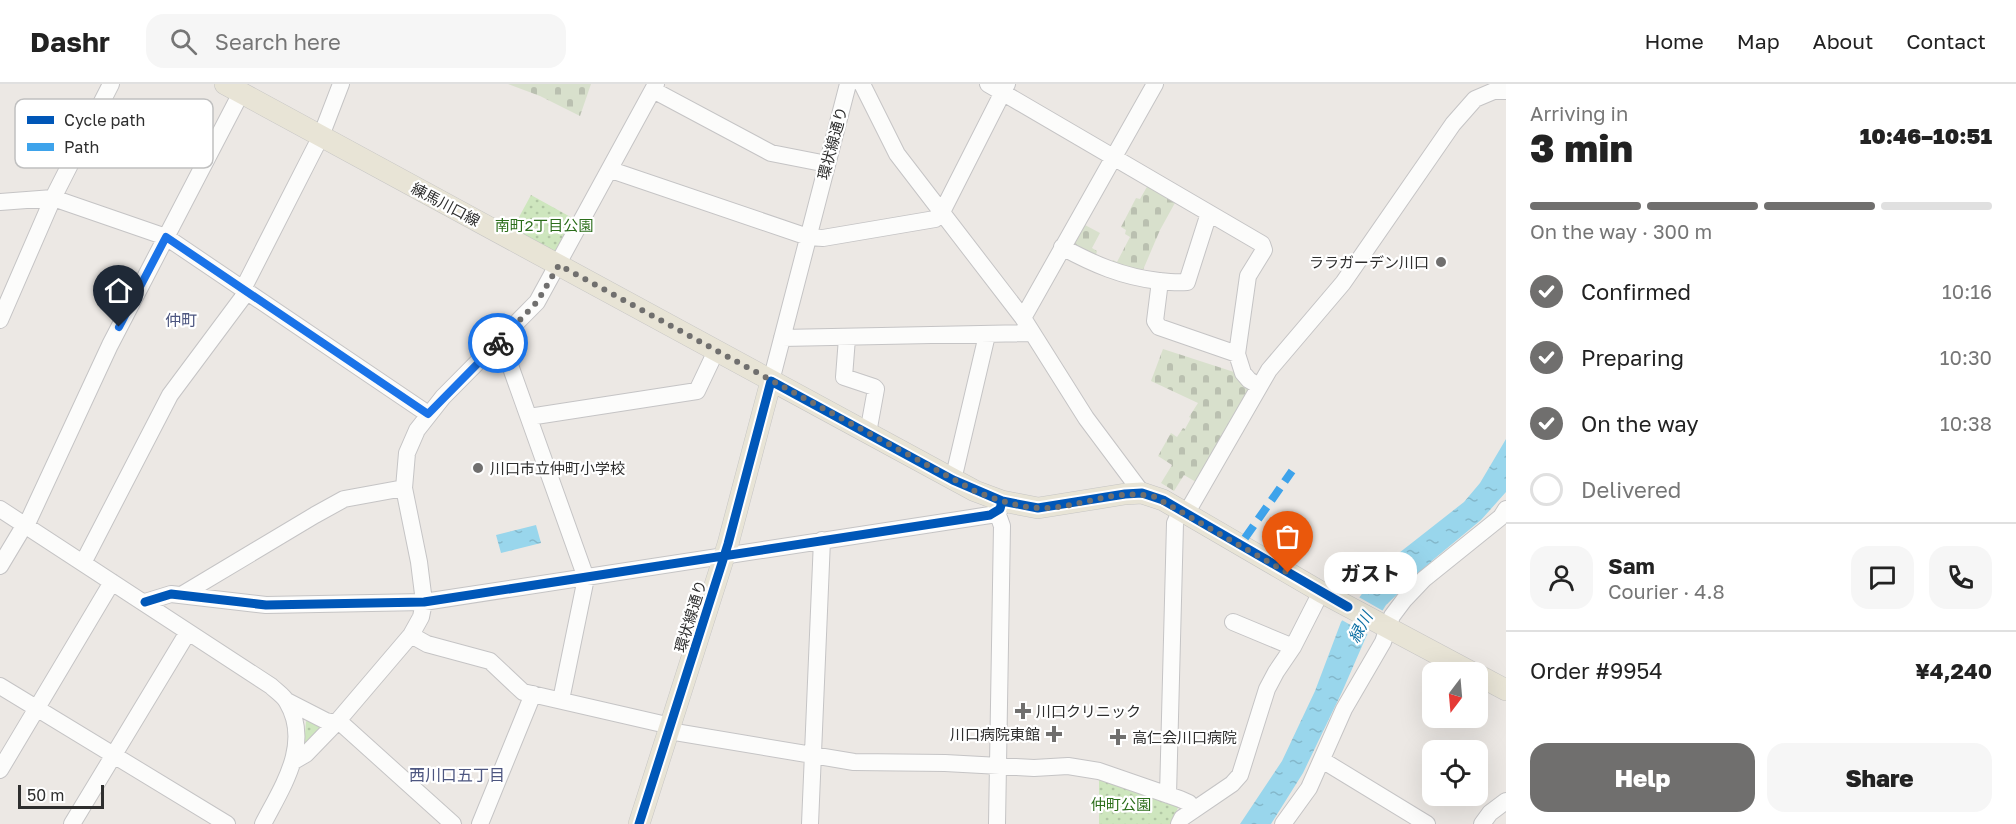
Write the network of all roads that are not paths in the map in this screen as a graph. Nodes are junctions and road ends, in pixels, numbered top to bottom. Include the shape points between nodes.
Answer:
1 (111, 84) edge
2 (341, 84) edge
3 (848, 84) edge
4 (862, 84) edge
5 (1155, 84) edge
6 (655, 87) edge
7 (999, 87) edge
8 (233, 88) edge
9 (1506, 91) edge
10 (103, 99) edge
11 (213, 132) edge
12 (321, 136) junction
13 (1113, 156) junction
14 (827, 164) junction
15 (68, 168) edge
16 (197, 168) edge
17 (611, 170) junction
18 (52, 198) junction
19 (0, 202) edge
20 (1209, 213) junction
21 (941, 214) junction
22 (166, 237) junction
23 (808, 237) junction
24 (1062, 247) junction
25 (559, 265) junction
26 (1160, 281) junction
27 (243, 289) junction
28 (1023, 318) junction
29 (0, 320) edge
30 (1032, 333) junction
31 (987, 335) junction
32 (782, 338) junction
33 (847, 338) junction
34 (501, 340) junction
35 (716, 351) junction
36 (1237, 354) junction
37 (771, 381) junction
38 (1259, 386) junction
39 (428, 414) junction
40 (529, 417) junction
41 (868, 433) junction
42 (953, 480) junction
43 (404, 488) junction
44 (1142, 494) junction
45 (999, 506) junction
46 (0, 509) edge
47 (1183, 512) junction
48 (1504, 515) edge
49 (26, 526) junction
50 (822, 540) junction
51 (724, 556) junction
52 (83, 563) junction
53 (0, 566) edge
54 (586, 578) junction
55 (112, 582) junction
56 (1321, 592) junction
57 (183, 594) junction
58 (145, 602) junction
59 (424, 602) junction
60 (1233, 622) dead end
61 (1383, 626) junction
62 (188, 632) junction
63 (411, 635) junction
64 (1293, 647) junction
65 (1452, 662) edge
66 (1488, 680) edge
67 (0, 686) edge
68 (1506, 690) edge
69 (533, 694) junction
70 (561, 700) junction
71 (286, 701) junction
72 (37, 708) junction
73 (336, 723) junction
74 (670, 729) junction
75 (813, 754) junction
76 (114, 755) junction
77 (1322, 760) junction
78 (294, 761) junction
79 (998, 767) junction
80 (0, 770) edge
81 (1168, 795) junction
82 (1506, 801) edge
83 (1194, 809) junction
84 (72, 824) edge
85 (228, 824) edge
86 (263, 824) edge
87 (453, 824) edge
88 (480, 824) edge
89 (639, 824) edge
90 (810, 824) edge
91 (997, 824) edge
92 (1179, 824) edge
93 (1283, 824) edge
94 (1427, 824) edge
95 (1482, 824) edge

1 - 10 street
2 - 12 street
3 - 14 street, 環状線通り
4 - 21 street via 897,154
5 - 13 street
6 - 14 street via 771,153
6 - 17 street
7 - 13 street
7 - 21 street
8 - 11 street
8 - 12 main road, 練馬川口線
9 - 38 street via 1482,95 1468,104 1343,283
12 - 25 main road, 練馬川口線
12 - 27 street
13 - 20 street
13 - 24 street
14 - 23 street, 環状線通り
15 - 18 street
16 - 22 street
17 - 23 street
17 - 25 street
18 - 19 street
18 - 22 street
18 - 29 street
20 - 26 street via 1187,282
20 - 36 street via 1262,244 1263,250 1248,276
21 - 23 street via 935,219 823,238
21 - 28 street
22 - 27 street
22 - 49 street via 110,345
23 - 32 street, 環状線通り
24 - 26 street via 1091,263 1137,279
24 - 28 street
25 - 34 street via 537,302
25 - 35 main road, 練馬川口線
26 - 36 street via 1155,321 1159,327
27 - 39 street
27 - 52 street via 243,297 170,395
28 - 30 street
30 - 31 street
30 - 44 street via 1102,442
31 - 33 street
31 - 42 street
32 - 33 street
32 - 37 street, 環状線通り
33 - 41 street via 844,377 876,389
34 - 39 street
34 - 40 street
35 - 37 main road, 練馬川口線
35 - 40 street via 698,391
36 - 38 street via 1243,373
37 - 41 main road, 練馬川口線
37 - 51 main road, 環状線通り
38 - 47 street
39 - 43 street via 407,453
40 - 54 street
41 - 42 main road, 練馬川口線
42 - 45 main road, 練馬川口線
43 - 57 street via 344,500
43 - 59 street
44 - 45 main road, 練馬川口線 via 1038,508
44 - 47 main road, 練馬川口線
45 - 50 street via 990,515
45 - 79 street via 1002,526
46 - 49 street
47 - 56 main road, 練馬川口線
47 - 81 street via 1175,524
48 - 61 street via 1424,579
49 - 52 street
49 - 53 street
50 - 51 street
50 - 75 street
51 - 54 street
51 - 74 main road, 環状線通り
52 - 55 street
54 - 59 street
54 - 70 street
55 - 58 street
55 - 72 street
56 - 61 main road, 練馬川口線
56 - 64 street
57 - 58 street
57 - 59 street via 266,605
58 - 62 street
59 - 63 street
60 - 64 street
61 - 65 main road, 練馬川口線
61 - 77 street via 1383,642 1344,709
62 - 71 street via 271,686
62 - 76 street
63 - 69 street via 427,644 490,661 523,692
63 - 73 street
64 - 83 street via 1267,689 1240,775
66 - 68 main road
67 - 72 street
69 - 70 street
69 - 88 street
70 - 74 street
71 - 73 street
71 - 78 street via 297,738
72 - 76 street
72 - 80 street
73 - 78 street
73 - 87 street via 342,724
74 - 75 street
74 - 89 main road, 環状線通り
75 - 79 street via 854,762
75 - 90 street
76 - 84 street
76 - 85 street
77 - 93 street via 1309,788
77 - 94 street
78 - 86 street
79 - 81 street via 1068,766 1099,771
79 - 91 street
81 - 83 street
82 - 95 street
83 - 92 street

